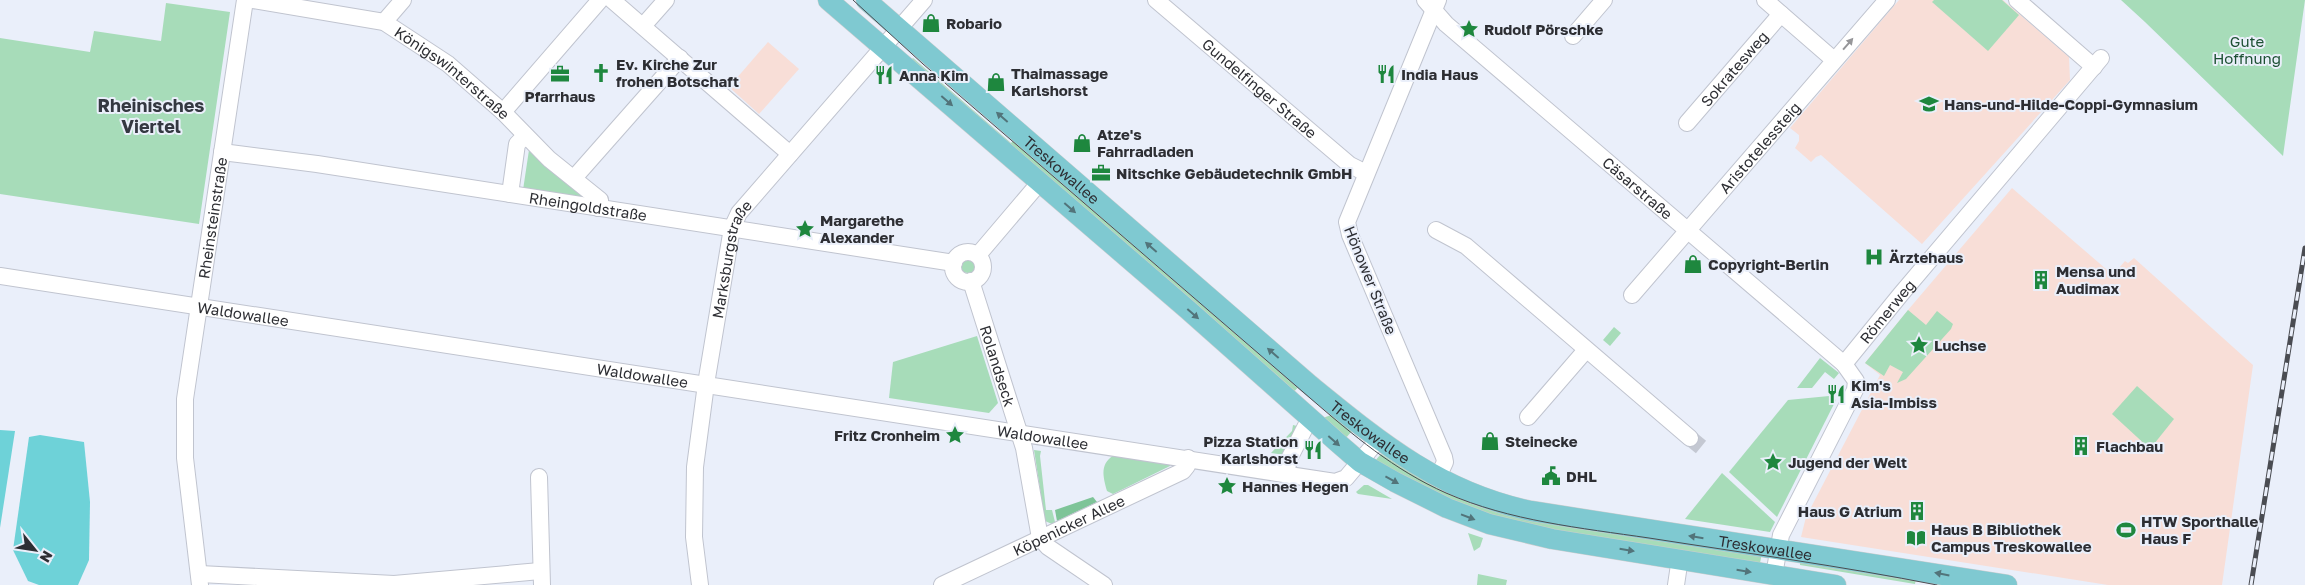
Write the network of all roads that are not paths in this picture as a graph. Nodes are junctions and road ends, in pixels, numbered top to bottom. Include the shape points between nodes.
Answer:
1 (245, 0) edge
2 (253, 0) edge
3 (402, 0) edge
4 (600, 0) edge
5 (612, 0) edge
6 (666, 0) edge
7 (828, 0) edge
8 (866, 0) edge
9 (924, 0) edge
10 (1156, 0) edge
11 (1604, 0) edge
12 (1765, 0) edge
13 (1886, 0) edge
14 (2017, 0) edge
15 (1433, 3) edge
16 (1782, 14) junction
17 (384, 22) junction
18 (643, 26) junction
19 (899, 28) junction
20 (1573, 36) dead end
21 (883, 47) junction
22 (680, 58) junction
23 (1834, 60) junction
24 (503, 112) junction
25 (1687, 123) dead end
26 (525, 136) junction
27 (222, 152) junction
28 (790, 154) junction
29 (574, 178) junction
30 (1363, 180) junction
31 (1040, 182) junction
32 (510, 194) junction
33 (598, 208) junction
34 (732, 228) junction
35 (1687, 229) junction
36 (1436, 230) dead end
37 (978, 255) junction
38 (954, 263) junction
39 (0, 276) edge
40 (971, 281) junction
41 (1632, 294) dead end
42 (198, 307) junction
43 (1586, 350) junction
44 (1844, 364) junction
45 (706, 384) junction
46 (1528, 417) dead end
47 (1310, 418) junction
48 (1018, 433) junction
49 (1690, 438) tunnel mouth
50 (1378, 440) junction
51 (1188, 458) junction
52 (1360, 462) junction
53 (1286, 474) junction
54 (539, 477) dead end
55 (1438, 477) junction
56 (1040, 538) junction
57 (1778, 550) junction
58 (1680, 558) junction
59 (1774, 575) junction
60 (541, 578) edge
61 (200, 579) edge
62 (700, 585) edge
63 (942, 585) edge
64 (1104, 585) edge
65 (1676, 585) edge
66 (1836, 585) edge
67 (2007, 585) edge

1 - 27 street, Rheinsteinstraße
2 - 17 street, Königswinterstraße
3 - 17 street
4 - 24 street
5 - 18 street
6 - 18 street
7 - 21 main road, Treskowallee
8 - 19 main road, Treskowallee
9 - 19 street, Marksburgstraße
10 - 30 street, Gundelfinger Straße via 1350,165
11 - 20 street
12 - 16 street
23 -> 13 street, Aristotelessteig
14 - 44 street, Römerweg via 2098,63
15 - 30 street, Hönower Straße
15 - 35 street, Cäsarstraße via 1446,24
16 - 23 street
16 - 25 street, Sokratesweg
17 - 24 street, Königswinterstraße via 448,64
18 - 22 street
19 - 21 street, Marksburgstraße
50 -> 19 main road, Treskowallee
21 - 28 street, Marksburgstraße
21 -> 31 main road, Treskowallee
22 - 28 street
22 - 29 street
23 - 35 street, Aristotelessteig
24 - 26 street, Königswinterstraße
26 - 29 street, Königswinterstraße
26 - 32 street via 517,144
27 - 32 street, Rheingoldstraße
27 - 42 street, Rheinsteinstraße
28 - 34 street, Marksburgstraße via 739,214
29 - 33 street, Königswinterstraße via 600,200
30 - 55 street, Hönower Straße via 1347,226 1444,457
31 - 37 street
31 -> 47 main road, Treskowallee
32 - 33 street, Rheingoldstraße
33 - 34 street, Rheingoldstraße
34 - 38 street, Rheingoldstraße
34 - 45 street, Marksburgstraße
35 - 41 street, Aristotelessteig
35 - 44 street, Cäsarstraße
36 - 43 street via 1466,246
37 - 38 street via 962,253
37 - 40 street via 983,269 979,277
38 - 40 street via 957,277
39 - 42 street, Waldowallee
40 - 48 street, Rolandseck
42 - 45 street, Waldowallee
42 - 61 street, Rheinsteinstraße via 186,399 185,458
43 - 46 street
43 - 49 street
44 - 57 street via 1856,380 1855,390 1785,526
45 - 48 street, Waldowallee
45 - 62 street, Marksburgstraße via 695,467 694,537
47 -> 52 main road, Treskowallee
47 - 53 street via 1289,460
48 - 51 street, Waldowallee
48 - 56 street, Rolandseck via 1024,448
50 - 52 street, Waldowallee
50 - 55 main road, Treskowallee
51 - 53 street, Waldowallee
51 - 56 street, Köpenicker Allee via 1183,471
52 - 53 street, Waldowallee via 1346,478 1335,482
52 -> 58 main road, Treskowallee via 1424,497 1489,524 1552,538
54 - 60 street
57 -> 55 main road, Treskowallee via 1531,511 1484,498
56 - 63 street, Köpenicker Allee
56 - 64 street via 1048,547
57 - 59 street
67 -> 57 main road, Treskowallee
58 -> 59 main road, Treskowallee
58 - 65 street
59 - 66 main road, Treskowallee
60 - 61 street via 394,584

